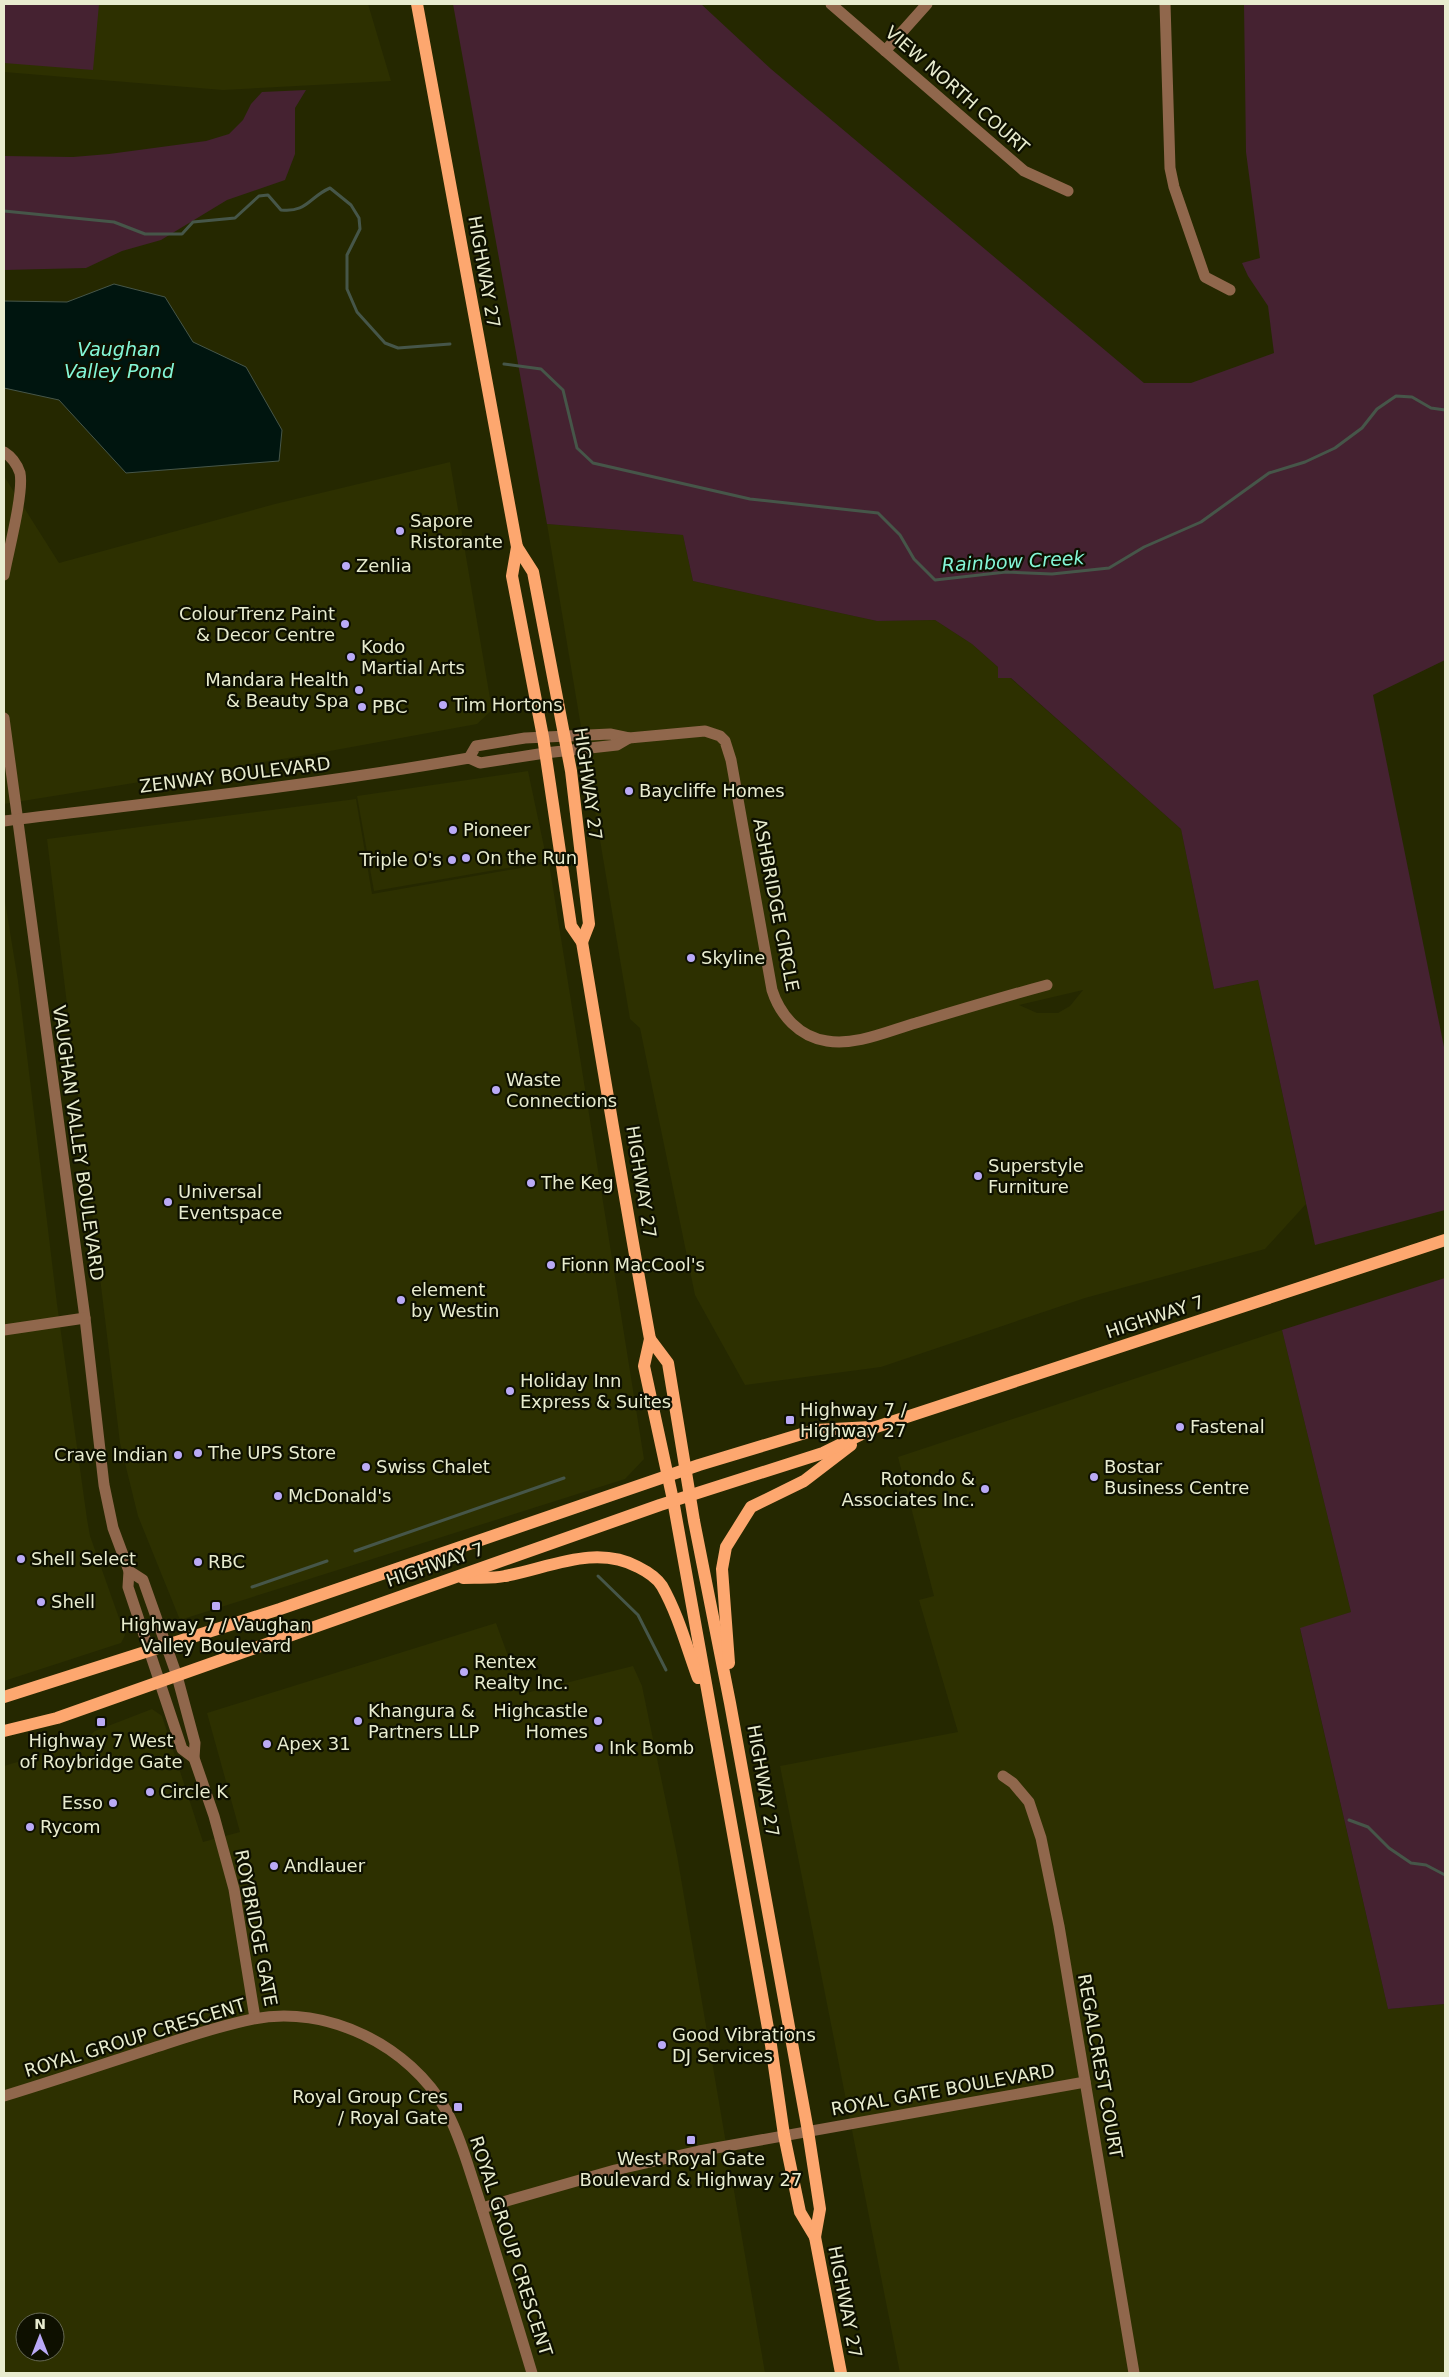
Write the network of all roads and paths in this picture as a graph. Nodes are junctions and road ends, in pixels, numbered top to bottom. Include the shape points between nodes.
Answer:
1 (417, 4) edge
2 (831, 4) edge
3 (927, 4) edge
4 (1165, 4) edge
5 (885, 51) junction
6 (1068, 191) dead end
7 (1230, 290) dead end
8 (4, 452) edge
9 (517, 547) junction
10 (4, 575) edge
11 (4, 718) edge
12 (564, 735) junction
13 (543, 737) junction
14 (629, 738) junction
15 (566, 750) junction
16 (545, 753) junction
17 (469, 758) junction
18 (16, 820) junction
19 (4, 821) edge
20 (582, 942) junction
21 (1048, 985) dead end
22 (1445, 1240) edge
23 (85, 1318) junction
24 (4, 1330) edge
25 (650, 1339) junction
26 (876, 1426) junction
27 (686, 1471) junction
28 (668, 1476) junction
29 (690, 1495) junction
30 (673, 1500) junction
31 (129, 1571) junction
32 (450, 1578) junction
33 (168, 1643) junction
34 (150, 1649) junction
35 (177, 1676) junction
36 (159, 1682) junction
37 (4, 1697) edge
38 (730, 1703) junction
39 (709, 1708) junction
40 (4, 1731) edge
41 (194, 1758) junction
42 (1003, 1776) dead end
43 (255, 2018) junction
44 (1085, 2082) junction
45 (4, 2096) edge
46 (808, 2131) junction
47 (784, 2135) junction
48 (482, 2208) junction
49 (815, 2237) junction
50 (532, 2373) edge
51 (841, 2373) edge
52 (1134, 2373) edge

1 - 9 main road, HIGHWAY 27
2 - 5 street, VIEW NORTH COURT
3 - 5 street
4 - 7 street via 1170,168 1174,187 1205,277
5 - 6 street, VIEW NORTH COURT via 1024,171
8 - 10 street via 16,464 20,475 18,505
9 - 12 main road, HIGHWAY 27 via 533,572
9 - 13 main road, HIGHWAY 27 via 512,576
11 - 18 street, VAUGHAN VALLEY BOULEVARD
12 - 13 street, ZENWAY BOULEVARD
12 - 14 street, ASHBRIDGE CIRCLE via 610,734
12 - 15 main road, HIGHWAY 27
13 - 16 main road, HIGHWAY 27
13 - 17 street, ZENWAY BOULEVARD via 476,746
14 - 15 street, ASHBRIDGE CIRCLE via 617,745
14 - 21 street, ASHBRIDGE CIRCLE via 699,731 712,732 724,741 731,760 772,990 779,1009 803,1034 828,1042 851,1041
15 - 16 street, ASHBRIDGE CIRCLE
15 - 20 main road, HIGHWAY 27 via 589,924
16 - 17 street, ZENWAY BOULEVARD via 480,764
16 - 20 main road, HIGHWAY 27 via 571,926
17 - 18 street, ZENWAY BOULEVARD via 349,779
18 - 19 street, ZENWAY BOULEVARD
18 - 23 street, VAUGHAN VALLEY BOULEVARD
20 - 25 main road, HIGHWAY 27
22 - 26 main road, HIGHWAY 7
23 - 24 street
23 - 31 street, VAUGHAN VALLEY BOULEVARD via 104,1485 113,1528
25 - 27 main road, HIGHWAY 27 via 668,1362
25 - 28 main road, HIGHWAY 27 via 644,1366
26 - 27 main road, HIGHWAY 7 via 815,1430 699,1464
26 - 29 main road, HIGHWAY 7 via 823,1453
26 - 38 main road via 804,1481 751,1506 726,1547 722,1569
27 - 28 main road, HIGHWAY 7
27 - 29 main road, HIGHWAY 27
28 - 30 main road, HIGHWAY 27
28 - 33 main road, HIGHWAY 7
29 - 30 main road, HIGHWAY 7
29 - 38 main road, HIGHWAY 27
30 - 32 main road, HIGHWAY 7
30 - 39 main road, HIGHWAY 27
31 - 33 street, VAUGHAN VALLEY BOULEVARD via 143,1580
31 - 34 street, VAUGHAN VALLEY BOULEVARD via 128,1587
32 - 35 main road, HIGHWAY 7
32 - 39 main road via 503,1576 582,1558 604,1556 625,1560 661,1584
33 - 34 main road, HIGHWAY 7
33 - 35 street, VAUGHAN VALLEY BOULEVARD
34 - 36 street, ROYBRIDGE GATE
34 - 37 main road, HIGHWAY 7
35 - 36 main road, HIGHWAY 7
35 - 41 street, ROYBRIDGE GATE via 195,1743
36 - 40 main road, HIGHWAY 7 via 57,1718
36 - 41 street, ROYBRIDGE GATE via 182,1749
38 - 46 main road, HIGHWAY 27
39 - 47 main road, HIGHWAY 27 via 771,2045
41 - 43 street, ROYBRIDGE GATE via 234,1888
42 - 44 street, REGALCREST COURT via 1028,1802 1041,1838
43 - 45 street, ROYAL GROUP CRESCENT
43 - 48 street, ROYAL GROUP CRESCENT via 314,2019 345,2026 383,2044 410,2065 446,2111
44 - 46 street, ROYAL GATE BOULEVARD
44 - 52 street, REGALCREST COURT
46 - 47 street, ROYAL GATE BOULEVARD
46 - 49 main road, HIGHWAY 27 via 820,2209
47 - 48 street, ROYAL GATE BOULEVARD via 615,2170
47 - 49 main road, HIGHWAY 27 via 800,2212
48 - 50 street, ROYAL GROUP CRESCENT
49 - 51 main road, HIGHWAY 27

